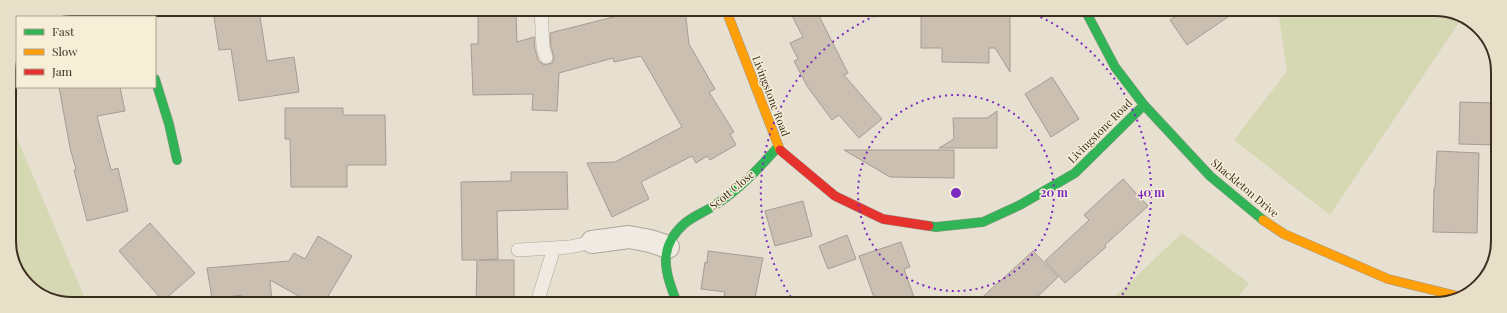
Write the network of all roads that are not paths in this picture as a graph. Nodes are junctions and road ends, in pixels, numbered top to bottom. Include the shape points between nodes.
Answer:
1 (541, 16) edge
2 (728, 16) edge
3 (1088, 16) edge
4 (546, 57) dead end
5 (156, 82) edge
6 (1144, 105) junction
7 (778, 147) junction
8 (177, 160) dead end
9 (592, 242) joint
10 (668, 247) junction
11 (554, 248) junction
12 (518, 250) dead end
13 (1451, 294) edge
14 (539, 297) edge
15 (675, 297) edge

1 - 4 lane
2 - 7 street, Livingstone Road
3 - 6 street, Shackleton Drive via 1115,67
5 - 8 street
6 - 7 street, Livingstone Road via 1075,173 1020,205 983,222 936,227 883,220 835,196 780,152
6 - 13 street, Shackleton Drive via 1210,176 1284,234 1388,279
7 - 10 street, Scott Close via 755,172 716,205 684,224
9 - 10 street via 629,237 650,240
9 - 11 lane
10 - 15 street, Scott Close via 665,262
11 - 12 lane
11 - 14 lane

